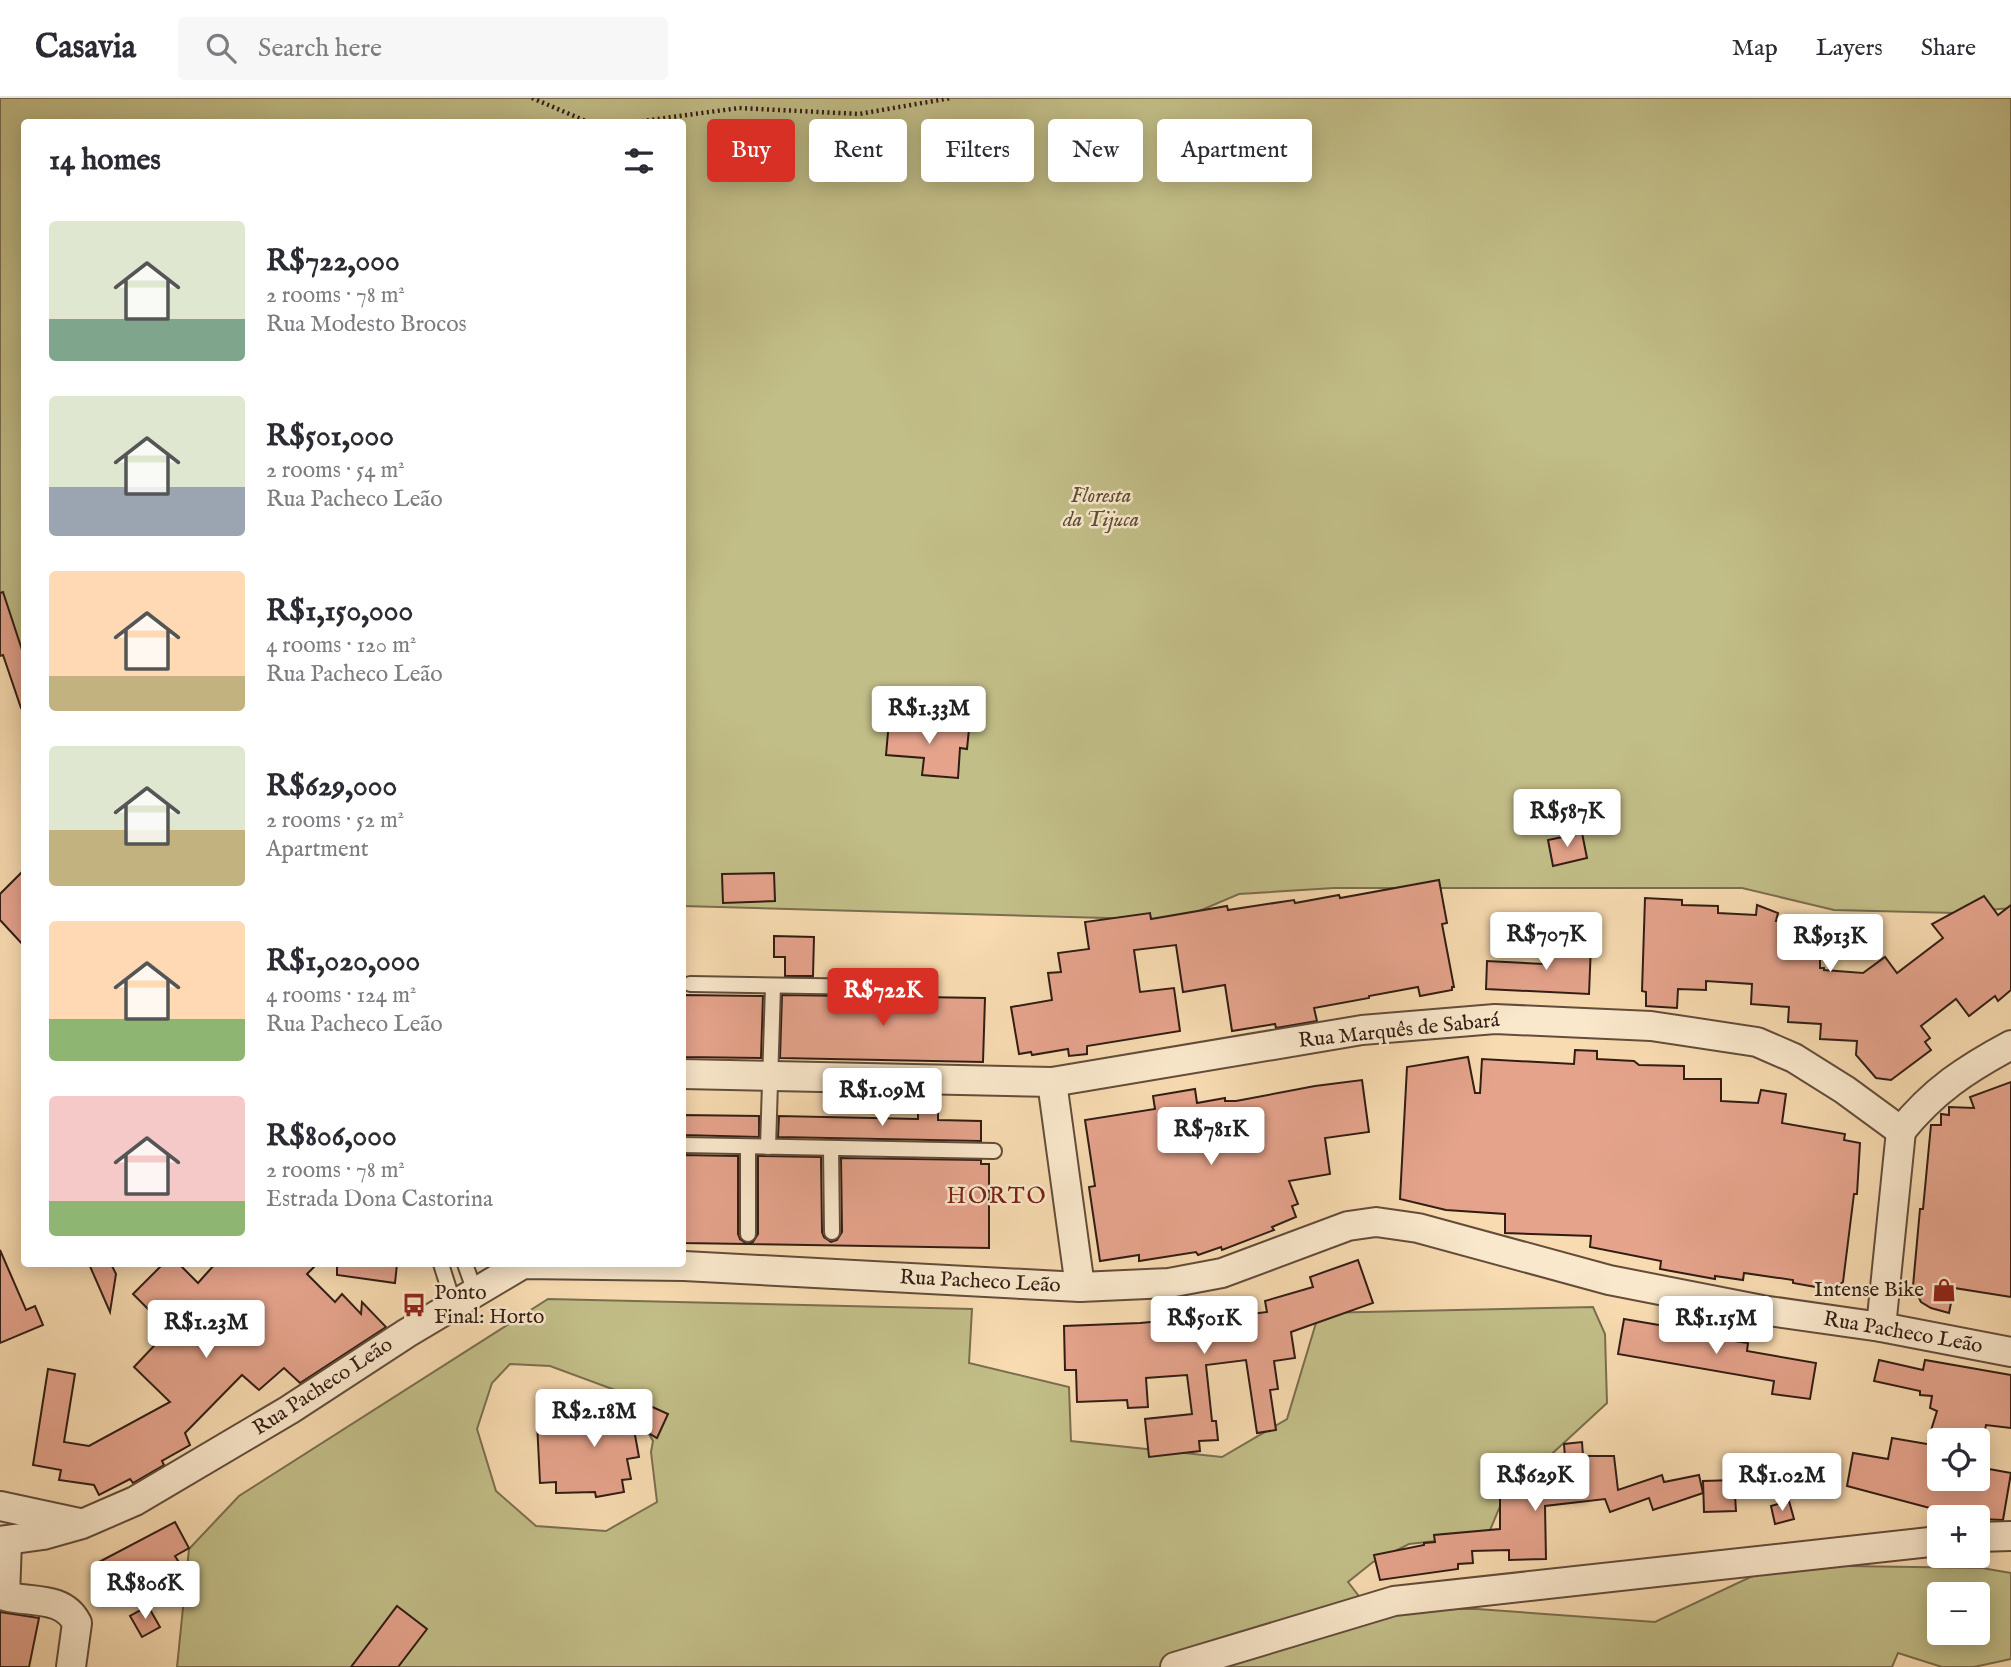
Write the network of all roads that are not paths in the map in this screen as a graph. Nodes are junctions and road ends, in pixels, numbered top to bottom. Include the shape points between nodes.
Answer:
1 (690, 984) dead end
2 (773, 986) junction
3 (873, 987) dead end
4 (2011, 1045) edge
5 (686, 1074) edge
6 (770, 1077) junction
7 (1052, 1082) junction
8 (1901, 1131) junction
9 (686, 1145) edge
10 (748, 1147) junction
11 (768, 1147) junction
12 (831, 1148) junction
13 (994, 1151) dead end
14 (832, 1231) dead end
15 (748, 1234) dead end
16 (686, 1266) edge
17 (443, 1267) edge
18 (465, 1267) edge
19 (518, 1267) edge
20 (1080, 1287) junction
21 (464, 1299) junction
22 (1881, 1327) junction
23 (2011, 1352) edge
24 (0, 1506) edge
25 (82, 1524) junction
26 (2011, 1536) edge
27 (1990, 1537) edge
28 (3, 1541) edge
29 (1927, 1542) edge
30 (71, 1667) edge
31 (1175, 1667) edge

1 - 2 lane
2 - 3 lane
2 - 6 lane
4 - 8 street via 1938,1091
5 - 6 street, Rua Marquês de Sabará
6 - 7 street, Rua Marquês de Sabará
6 - 11 lane
7 - 8 street, Rua Marquês de Sabará via 1362,1030 1495,1019 1651,1026 1757,1042 1794,1058
7 - 20 street
8 - 22 street
9 - 10 lane
10 - 11 lane
10 - 15 lane
11 - 12 lane
12 - 13 lane
12 - 14 lane
16 - 20 street, Rua Pacheco Leão
17 - 21 lane
18 - 21 lane
19 - 21 street, Rua Pacheco Leão
20 - 22 street, Rua Pacheco Leão via 1169,1283 1222,1273 1348,1226 1376,1222 1418,1228 1609,1280 1762,1310
21 - 25 street, Rua Pacheco Leão via 212,1457 135,1501
22 - 23 street, Rua Pacheco Leão
24 - 25 street
25 - 28 street, Rua Pacheco Leão
26 - 27 street
28 - 30 street via 7,1597 51,1602 74,1617
29 - 31 street via 1394,1601

